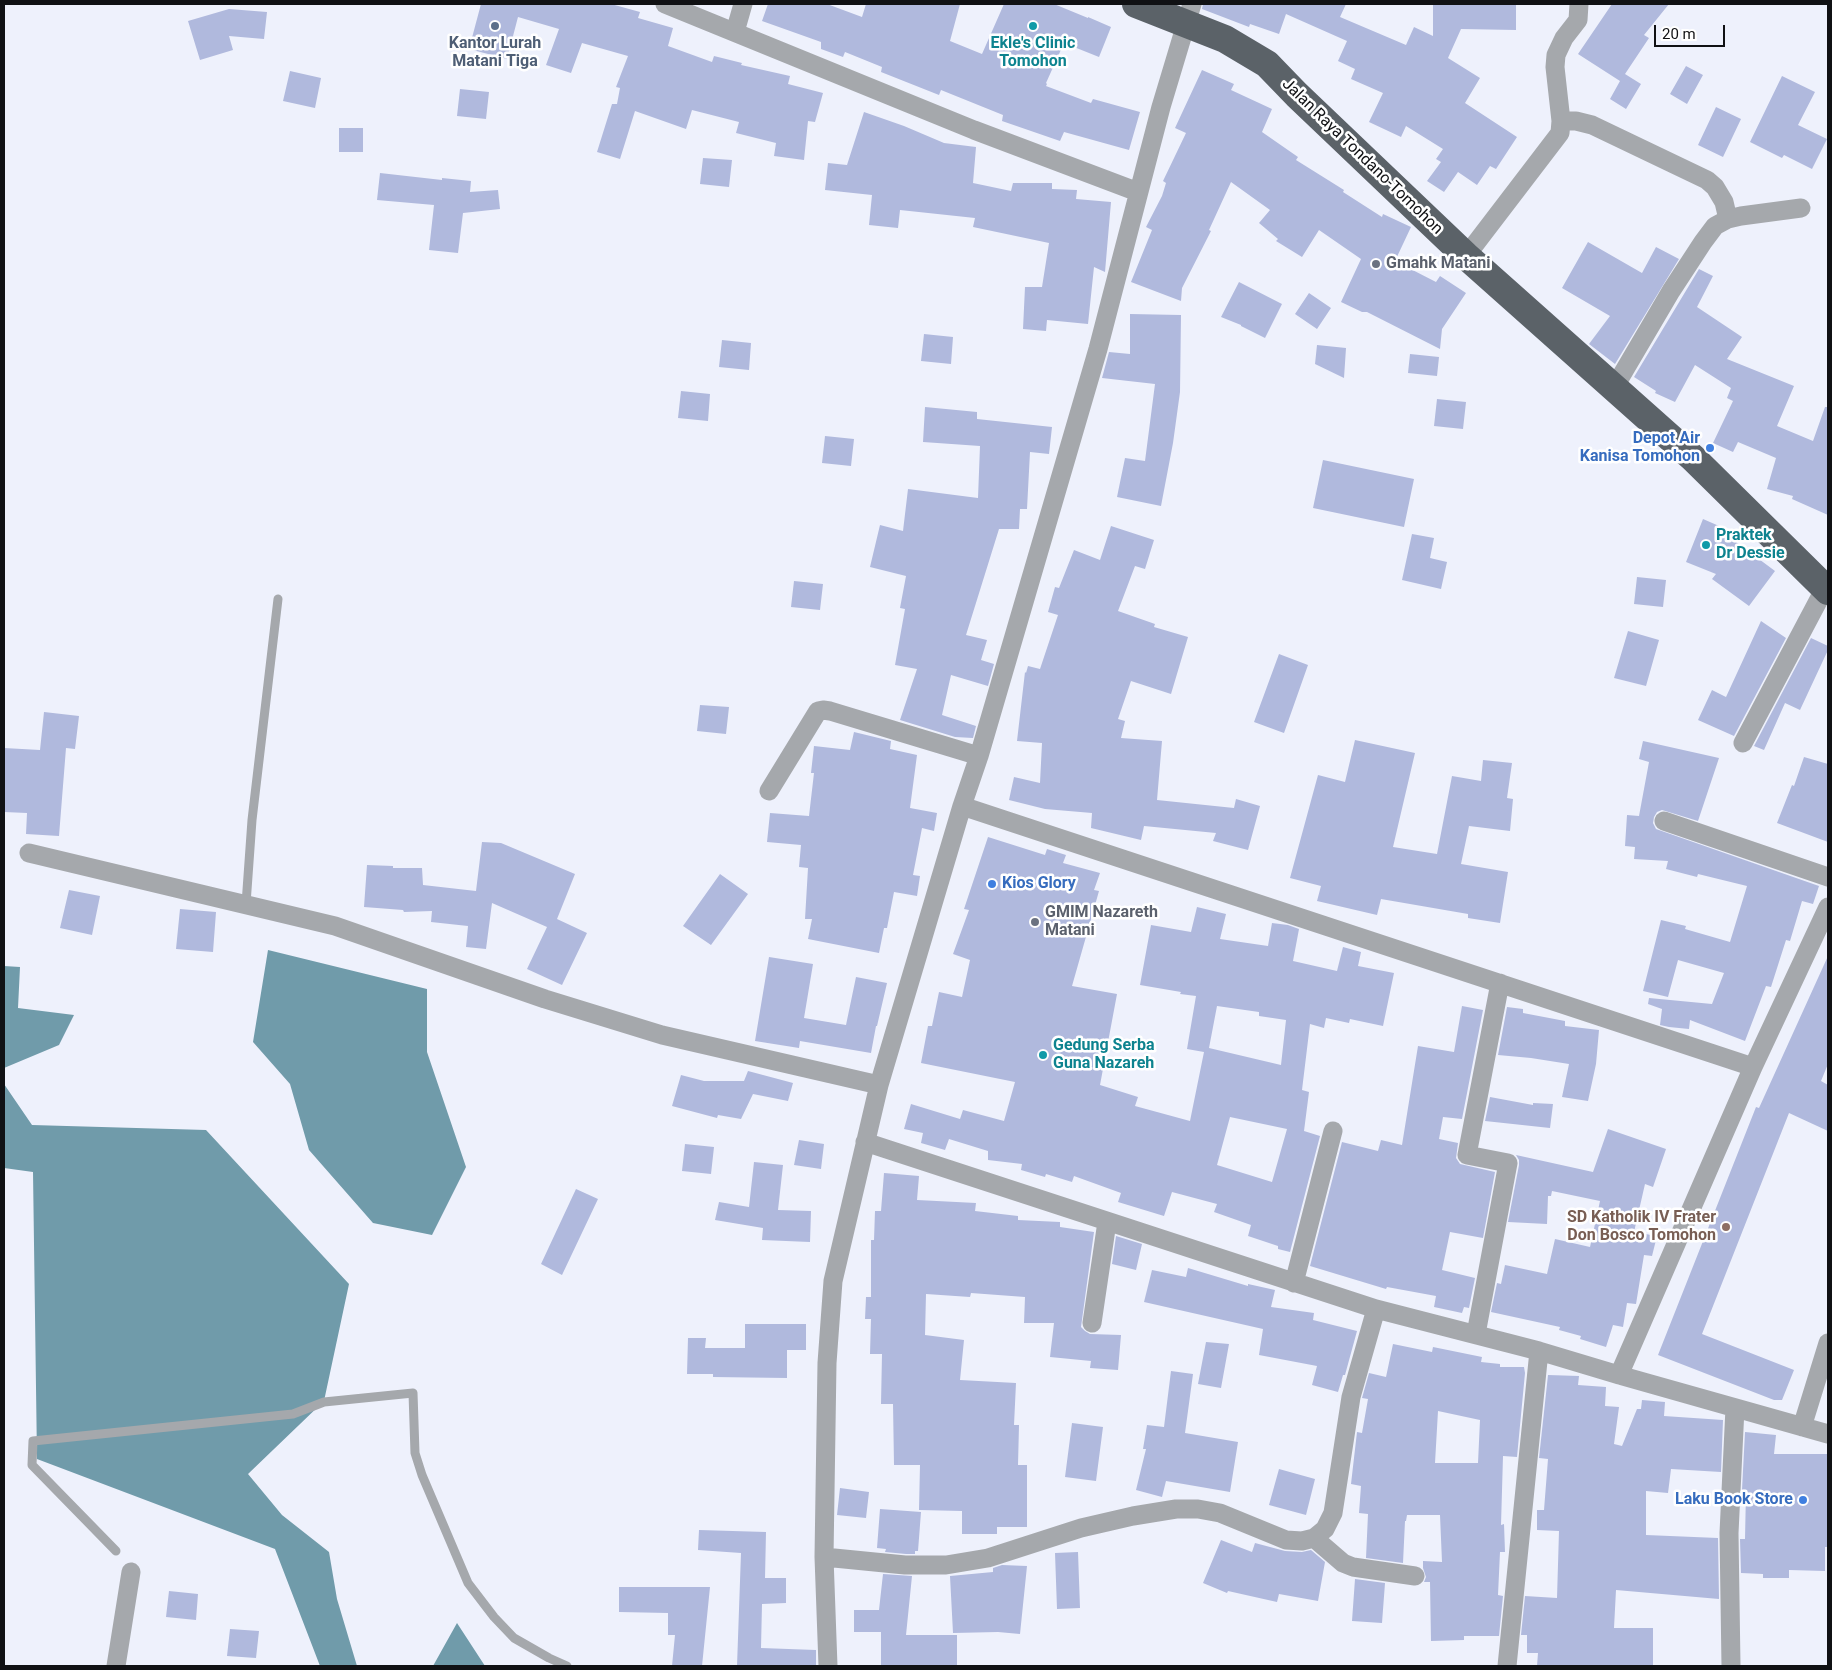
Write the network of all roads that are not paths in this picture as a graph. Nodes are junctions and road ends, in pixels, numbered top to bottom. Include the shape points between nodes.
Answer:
1 (666, 4) edge
2 (743, 4) edge
3 (1136, 4) edge
4 (1579, 4) edge
5 (1188, 13) edge
6 (735, 32) junction
7 (1561, 121) junction
8 (1138, 192) junction
9 (1801, 208) dead end
10 (1728, 219) junction
11 (1466, 256) junction
12 (1614, 388) junction
13 (1827, 590) edge
14 (278, 599) dead end
15 (1743, 744) dead end
16 (979, 756) junction
17 (769, 791) dead end
18 (962, 806) junction
19 (1664, 821) dead end
20 (29, 853) dead end
21 (1828, 877) edge
22 (246, 904) junction
23 (1828, 907) edge
24 (1500, 983) junction
25 (1753, 1067) junction
26 (879, 1085) junction
27 (1333, 1131) dead end
28 (865, 1142) junction
29 (1107, 1222) junction
30 (1294, 1283) junction
31 (1376, 1309) junction
32 (1092, 1323) dead end
33 (1476, 1334) junction
34 (1828, 1343) edge
35 (1539, 1351) junction
36 (1620, 1375) junction
37 (1735, 1408) junction
38 (1802, 1427) junction
39 (1828, 1434) edge
40 (1314, 1538) junction
41 (116, 1551) dead end
42 (824, 1556) junction
43 (131, 1572) dead end
44 (1415, 1576) dead end
45 (116, 1666) edge
46 (567, 1666) edge
47 (828, 1666) edge
48 (1508, 1666) edge
49 (1730, 1666) edge

1 - 6 street
2 - 6 street
3 - 5 highway, Jalan Raya Tondano-Tomohon
4 - 7 street via 1578,20 1564,38 1556,56
5 - 8 street
5 - 11 highway, Jalan Raya Tondano-Tomohon via 1267,64
6 - 8 street via 974,130
7 - 10 street via 1592,125 1707,180 1715,186 1724,202
7 - 11 street via 1560,133
8 - 16 street via 1098,349
9 - 10 street
10 - 12 street via 1715,226 1703,242
11 - 12 highway, Jalan Raya Tondano-Tomohon
12 - 13 highway, Jalan Raya Tondano-Tomohon via 1693,458
13 - 15 street
14 - 22 lane via 252,820
16 - 17 street via 823,710 818,711
16 - 18 street
18 - 24 street
18 - 26 street
19 - 21 street
20 - 22 street
22 - 26 street via 335,926 545,999 662,1035
23 - 25 street
24 - 25 street
24 - 33 street via 1467,1155 1508,1163
25 - 36 street
26 - 28 street
27 - 30 street
28 - 29 street
28 - 42 street via 833,1281 827,1363
29 - 30 street
29 - 32 street
30 - 31 street
31 - 33 street
31 - 40 street via 1351,1397 1333,1513 1326,1529
33 - 35 street
34 - 38 street
35 - 36 street
35 - 48 street
36 - 37 street
37 - 38 street
37 - 49 street via 1729,1533
38 - 39 street
40 - 42 street via 1286,1540 1220,1513 1176,1509 1081,1528 988,1558 946,1565 905,1565
40 - 44 street via 1343,1563 1353,1567
41 - 46 lane via 32,1465 33,1441 293,1414 324,1402 414,1394 416,1453 422,1475 468,1583 494,1618 514,1638
42 - 47 street
43 - 45 street

